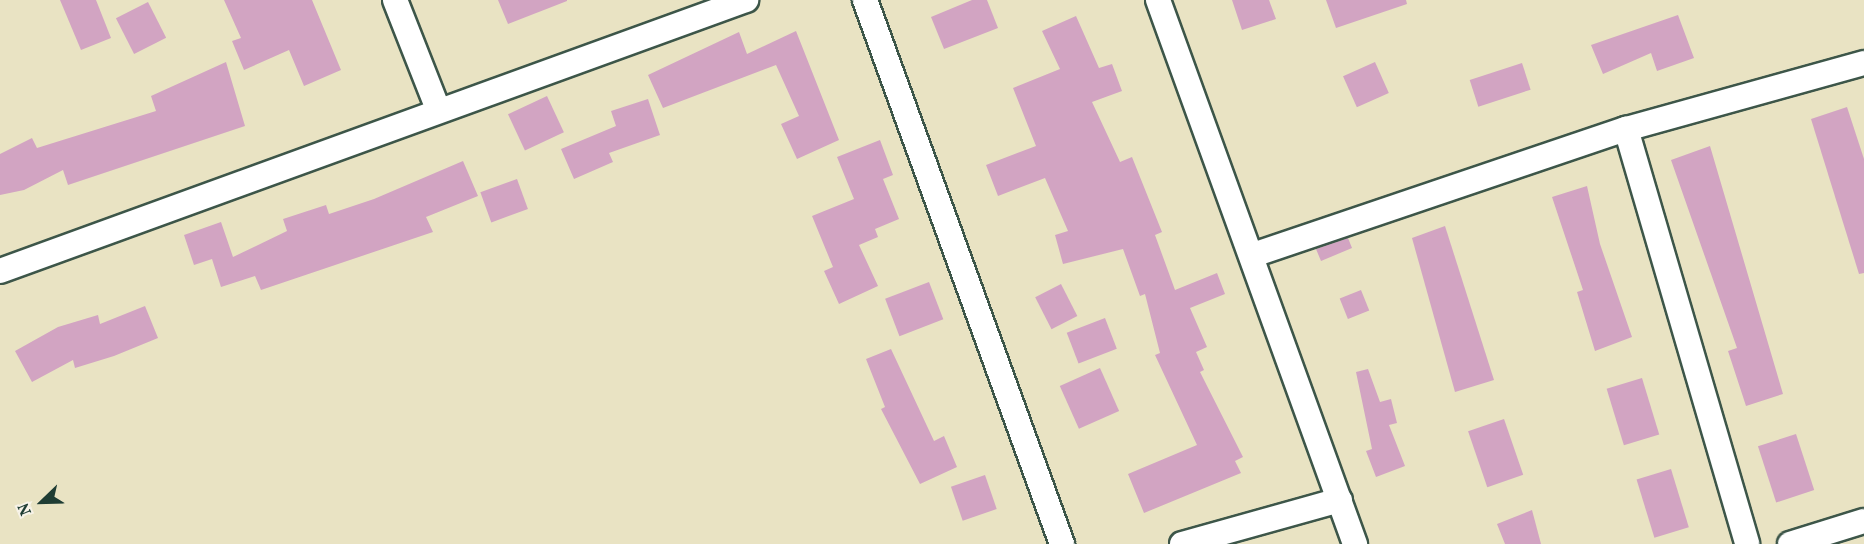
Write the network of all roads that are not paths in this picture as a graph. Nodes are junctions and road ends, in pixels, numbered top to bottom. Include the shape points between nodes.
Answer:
1 (395, 0) edge
2 (746, 0) edge
3 (865, 0) edge
4 (1158, 0) edge
5 (1864, 63) edge
6 (438, 109) junction
7 (1626, 129) junction
8 (1253, 255) junction
9 (0, 271) edge
10 (1340, 500) junction
11 (1864, 521) edge
12 (1062, 544) edge
13 (1182, 544) edge
14 (1355, 544) edge
15 (1747, 544) edge
16 (1790, 544) edge

1 - 6 street
2 - 6 street
3 - 12 street
4 - 8 street
5 - 7 street
6 - 9 street
7 - 8 street
7 - 15 street
8 - 10 street
10 - 13 street
10 - 14 street
11 - 16 street

